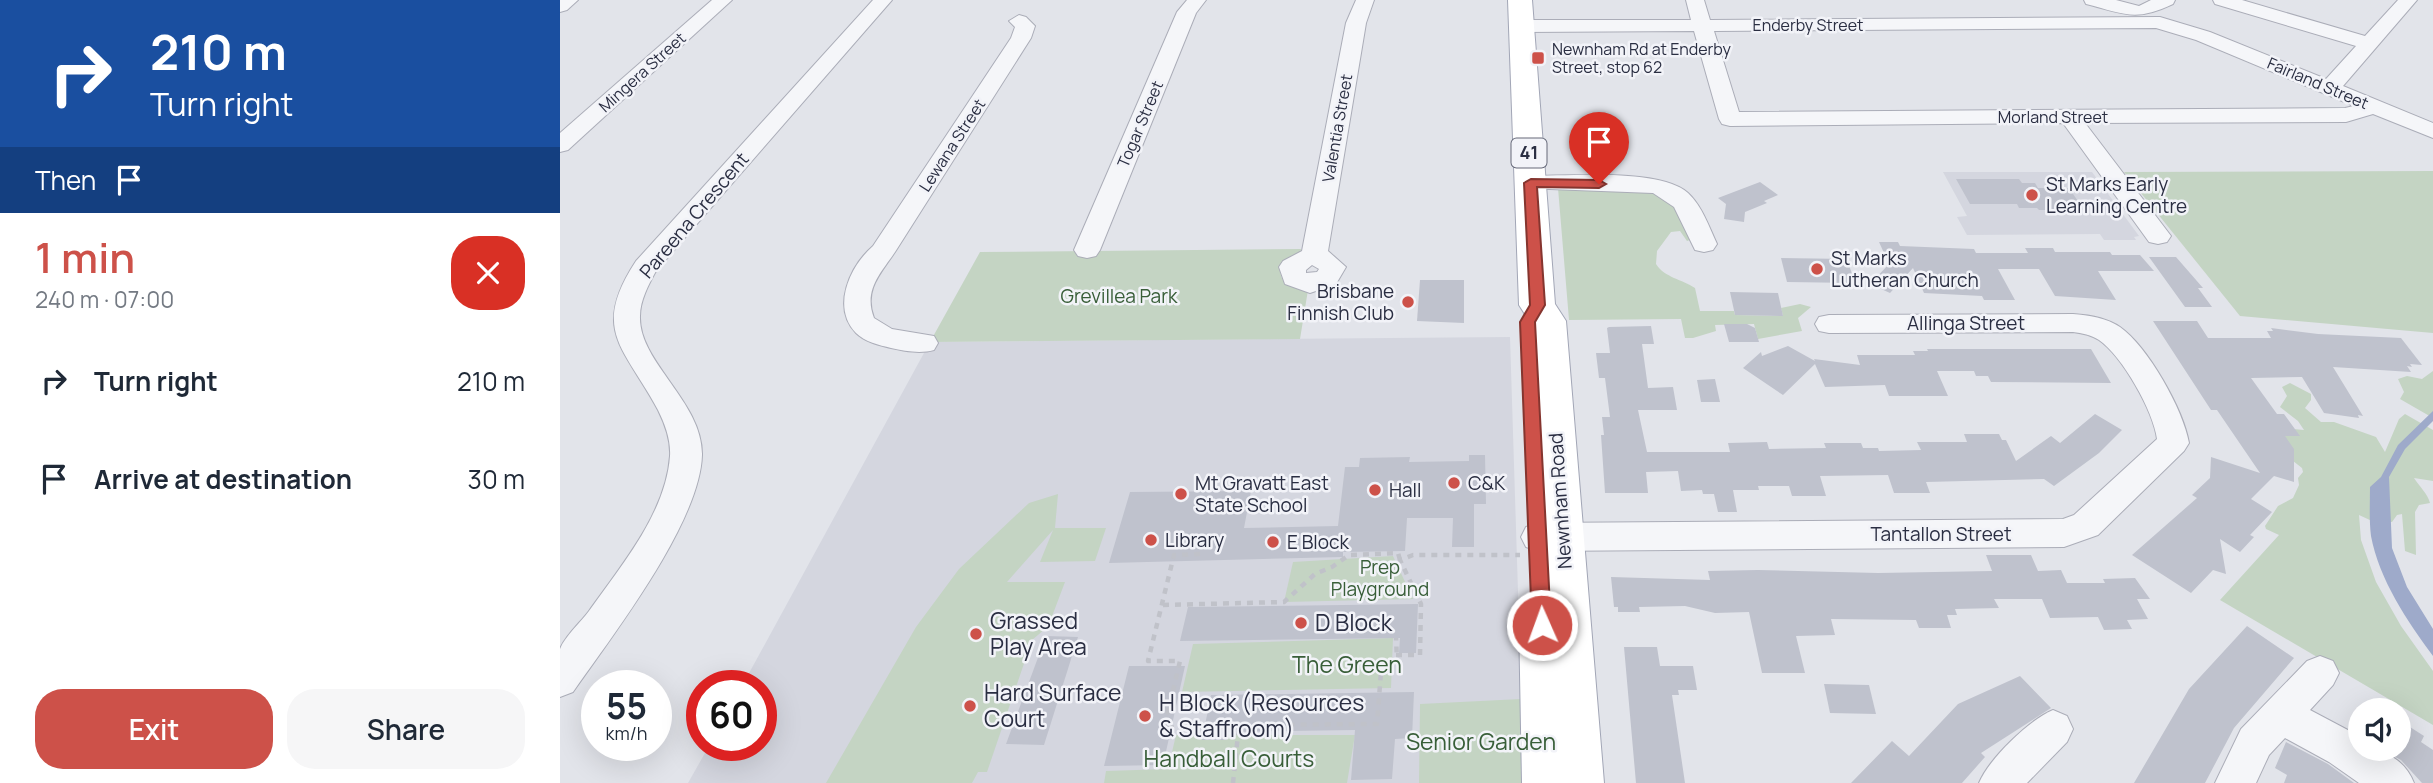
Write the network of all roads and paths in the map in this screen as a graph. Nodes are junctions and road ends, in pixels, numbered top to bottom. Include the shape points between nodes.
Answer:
1 (569, 0) edge
2 (723, 0) edge
3 (883, 0) edge
4 (1197, 0) edge
5 (1364, 0) edge
6 (1695, 0) edge
7 (2222, 0) edge
8 (2408, 0) edge
9 (2097, 1) edge
10 (560, 6) edge
11 (1023, 10) edge
12 (1520, 13) edge
13 (2150, 13) edge
14 (1703, 25) junction
15 (2371, 44) junction
16 (2330, 88) junction
17 (2375, 107) junction
18 (2069, 117) junction
19 (2433, 131) edge
20 (560, 145) edge
21 (1531, 183) junction
22 (2158, 236) dead end
23 (1704, 244) dead end
24 (1087, 250) dead end
25 (1314, 257) dead end
26 (1829, 324) dead end
27 (2102, 330) joint
28 (924, 343) dead end
29 (1540, 543) junction
30 (1200, 554) dead end
31 (1400, 560) junction
32 (1163, 605) dead end
33 (1396, 638) dead end
34 (1396, 655) junction
35 (2320, 673) dead end
36 (560, 680) edge
37 (2280, 715) junction
38 (1239, 725) junction
39 (2053, 729) dead end
40 (1233, 783) edge
41 (1548, 783) edge
42 (1578, 783) edge
43 (2000, 783) edge
44 (2235, 783) edge
45 (2394, 783) edge

1 - 10 street
2 - 20 street, Mingera Street
3 - 36 street, Pareena Crescent via 645,267 632,292 625,319 634,345 680,418 687,454 678,498 650,550
4 - 24 street, Togar Street via 1187,12
5 - 25 street, Valentia Street
6 - 14 street
7 - 15 street
8 - 15 street
9 - 13 street, Fairland Street
11 - 28 street, Lewana Street via 1021,38 882,252 867,264 856,301 858,317 887,338
12 - 14 street, Enderby Street
12 - 21 main road, Newnham Road / 41
13 - 14 street, Enderby Street via 2094,23
13 - 16 street, Fairland Street
14 - 18 street, Morland Street via 1730,119
15 - 16 street
16 - 17 street, Fairland Street
17 - 18 street, Morland Street via 2346,115
17 - 19 street, Fairland Street
18 - 22 street
21 - 23 street via 1665,188 1685,203
21 - 29 main road, Newnham Road / 41 via 1538,305 1528,322
26 - 27 street, Allinga Street via 2073,323
27 - 29 street, Tantallon Street via 2121,345 2158,400 2173,443 2080,529 2064,533
29 - 31 path
29 - 41 main road, Newnham Road / 41
29 - 42 main road, Newnham Road / 41
30 - 38 path via 1174,555 1148,661 1180,661 1164,728
31 - 32 path via 1398,553 1349,555 1315,574 1284,601
31 - 34 path via 1421,604 1420,655
33 - 34 path
34 - 38 path via 1397,660 1381,672 1377,724
35 - 37 street
37 - 44 street via 2255,742
37 - 45 street via 2343,748
38 - 40 path
39 - 43 street

